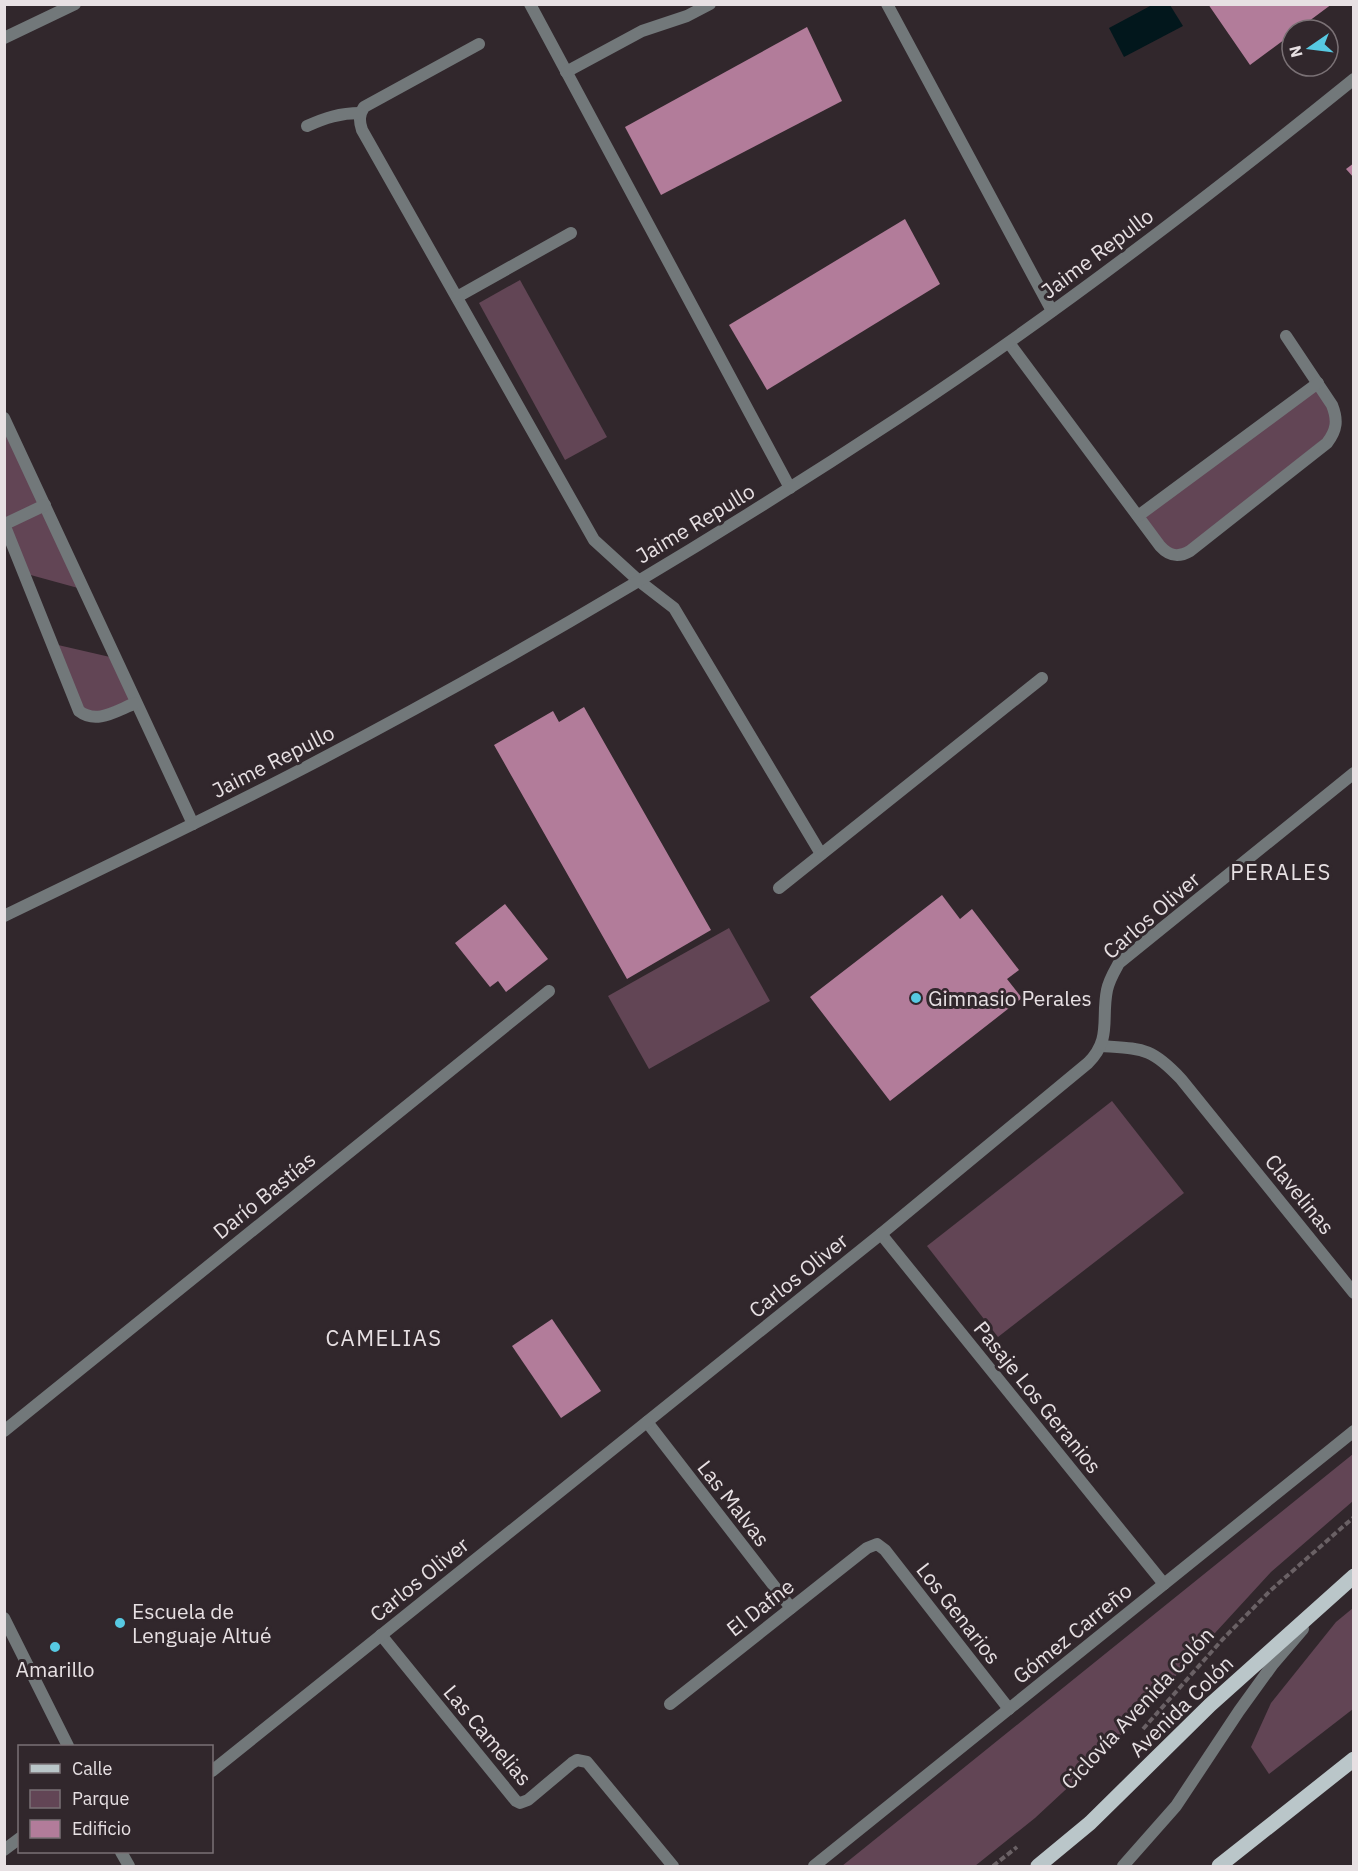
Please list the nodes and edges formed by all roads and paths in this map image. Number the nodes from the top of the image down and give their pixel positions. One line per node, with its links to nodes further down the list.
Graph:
1 (75, 4): 5 (street)
2 (530, 4): 7 (street)
3 (710, 4): 7 (street)
4 (887, 4): 13 (street)
5 (4, 38)
6 (479, 44): 9 (street)
7 (566, 72): 18 (street)
8 (1353, 79): 13 (street, Jaime Repullo)
9 (360, 113): 10 (street); 12 (street)
10 (307, 126)
11 (571, 233): 12 (street)
12 (457, 297): 22 (street)
13 (1052, 311): 15 (street, Jaime Repullo)
14 (1286, 336): 16 (street)
15 (1009, 343): 18 (street, Jaime Repullo); 20 (street)
16 (1318, 383): 20 (street); 20 (street)
17 (4, 418): 19 (street)
18 (790, 488): 22 (street, Jaime Repullo)
19 (45, 505): 21 (street); 24 (street)
20 (1138, 516)
21 (5, 524): 24 (street)
22 (639, 581): 26 (street, Jaime Repullo); 27 (street)
23 (1042, 678): 27 (street)
24 (136, 703): 26 (street)
25 (1353, 773): 31 (street, Carlos Oliver)
26 (193, 824): 29 (street, Jaime Repullo)
27 (821, 854): 28 (street)
28 (779, 888)
29 (4, 916)
30 (549, 991): 35 (street, Darío Bastías)
31 (1101, 1046): 32 (street, Carlos Oliver); 33 (street, Clavelinas)
32 (881, 1233): 34 (street, Carlos Oliver); 40 (street, Pasaje Los Geranios)
33 (1353, 1293)
34 (647, 1422): 41 (street, Las Malvas); 43 (street, Carlos Oliver)
35 (4, 1431)
36 (1353, 1431): 40 (street, Gómez Carreño)
37 (1353, 1517): 46 (path, Ciclovía Avenida Colón)
38 (877, 1544): 41 (street, El Dafne); 45 (street, Los Genarios)
39 (1353, 1577): 56 (main road, Avenida Colón); 57 (street)
40 (1164, 1584): 45 (street, Gómez Carreño)
41 (791, 1608): 44 (street, El Dafne)
42 (4, 1618): 47 (street)
43 (381, 1635): 49 (street, Carlos Oliver); 53 (street, Las Camelias)
44 (670, 1704)
45 (1009, 1709): 54 (street, Gómez Carreño)
46 (1138, 1735)
47 (68, 1745)
48 (1353, 1759): 58 (main road)
49 (213, 1770)
50 (18, 1840): 52 (street)
51 (1018, 1846): 55 (path)
52 (4, 1850)
53 (673, 1866)
54 (814, 1866)
55 (993, 1866)
56 (1038, 1866)
57 (1123, 1866)
58 (1219, 1866)

